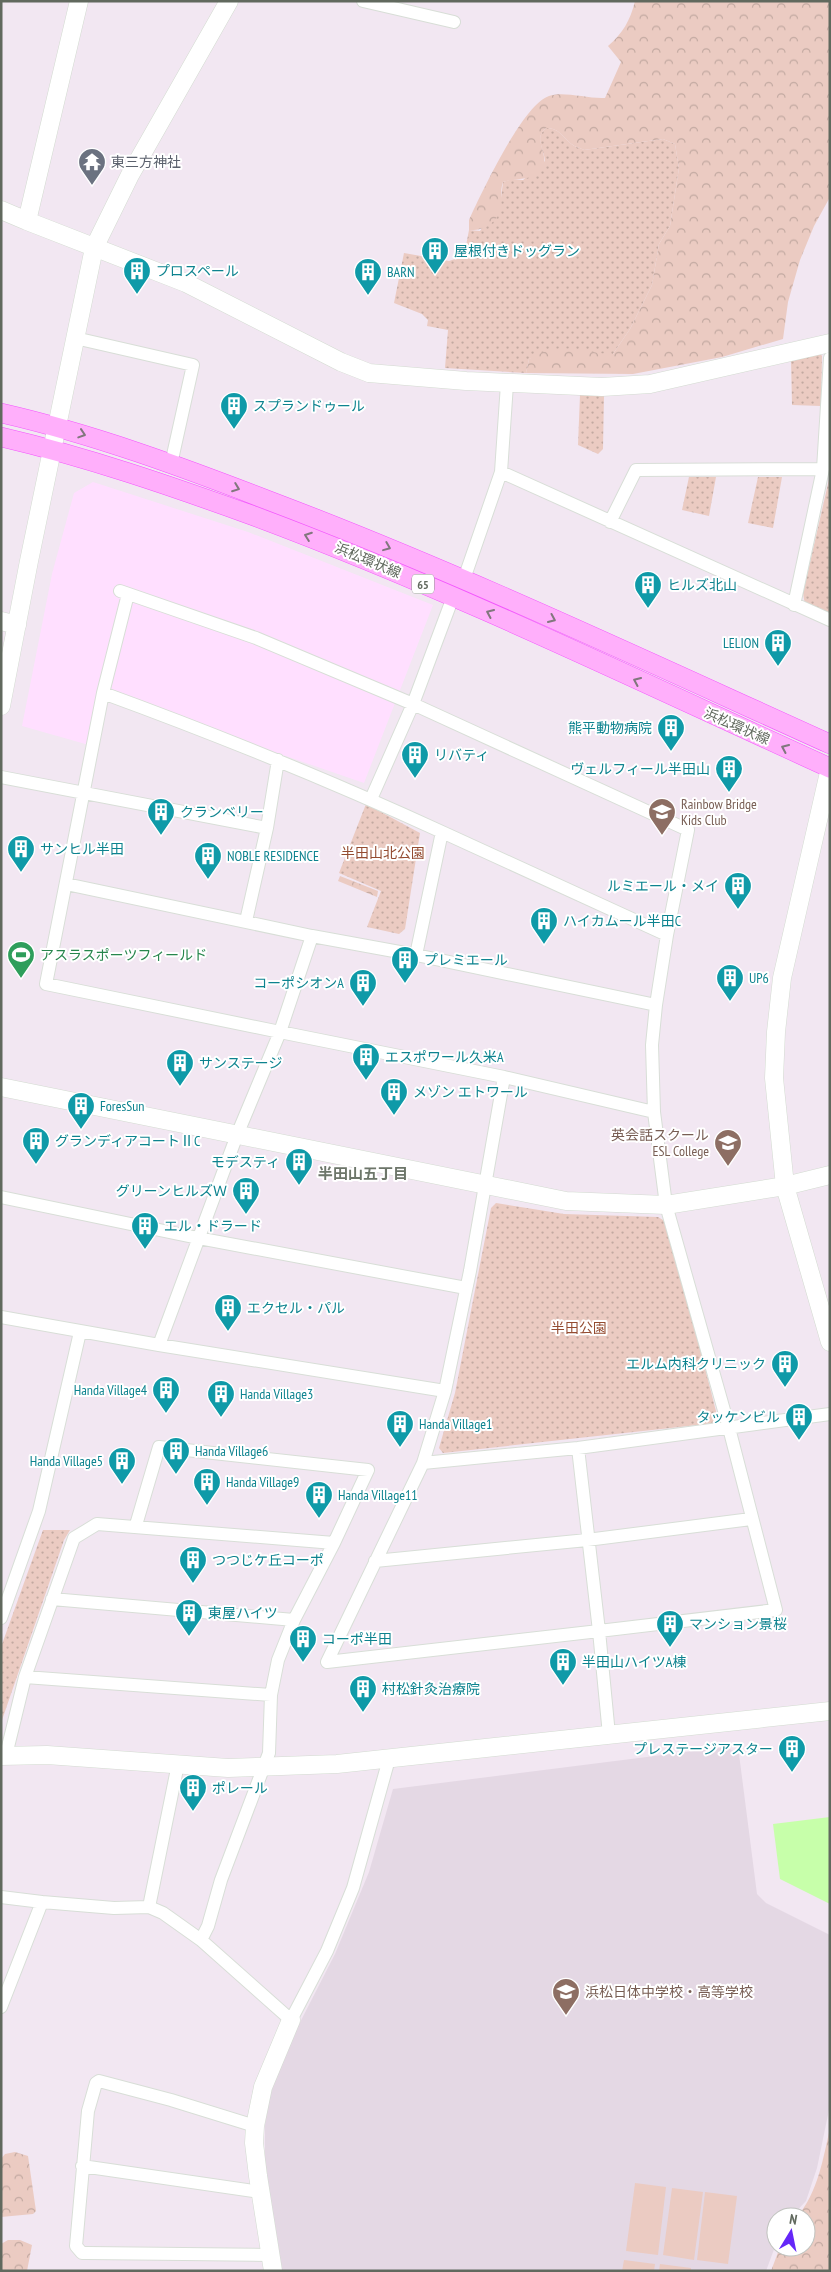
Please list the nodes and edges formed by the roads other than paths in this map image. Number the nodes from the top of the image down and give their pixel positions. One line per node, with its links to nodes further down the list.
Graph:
1 (79, 1): 6 (street)
2 (230, 1): 7 (street)
3 (363, 1): 4 (street)
4 (454, 22)
5 (1, 210): 6 (street)
6 (27, 221): 7 (street)
7 (94, 248): 8 (street); 11 (street)
8 (75, 338): 13 (street); 16 (street)
9 (830, 343): 11 (street)
10 (830, 358): 17 (street)
11 (507, 384): 18 (street)
12 (1, 413): 13 (main road, 浜松環状線 / 65)
13 (57, 426): 15 (street); 16 (main road, 浜松環状線 / 65, one-way to 16)
14 (1, 437): 15 (main road, 浜松環状線 / 65)
15 (52, 449): 21 (main road, 浜松環状線 / 65, one-way to 15); 24 (street)
16 (171, 464): 20 (main road, 浜松環状線 / 65, one-way to 20)
17 (823, 469): 19 (street); 22 (street)
18 (501, 472): 19 (street); 20 (street)
19 (610, 522): 22 (street)
20 (464, 579): 28 (main road, 浜松環状線 / 65, one-way to 28)
21 (453, 597): 26 (street); 30 (main road, 浜松環状線 / 65, one-way to 21)
22 (794, 605): 23 (street)
23 (830, 620)
24 (9, 623): 27 (street)
25 (103, 692): 26 (street); 29 (street); 32 (street)
26 (414, 704): 33 (street); 38 (street)
27 (1, 706)
28 (830, 744)
29 (278, 760): 33 (street); 34 (street)
30 (830, 768): 49 (street)
31 (1, 776): 32 (street)
32 (84, 792): 34 (street); 36 (street)
33 (371, 799): 35 (street)
34 (267, 828): 37 (street)
35 (442, 832): 38 (street); 40 (street)
36 (66, 884): 37 (street); 42 (street)
37 (246, 922): 39 (street)
38 (667, 934): 41 (street)
39 (312, 936): 40 (street); 42 (street)
40 (416, 955): 41 (street)
41 (656, 1005): 45 (street)
42 (280, 1032): 43 (street); 46 (street)
43 (504, 1077): 45 (street); 48 (street)
44 (1, 1087): 46 (street)
45 (654, 1112): 51 (street)
46 (237, 1135): 48 (street); 52 (street)
47 (830, 1175): 49 (street)
48 (486, 1186): 51 (street); 53 (street)
49 (785, 1186): 51 (street); 56 (street)
50 (1, 1197): 52 (street)
51 (666, 1205): 60 (street)
52 (198, 1238): 53 (street); 57 (street)
53 (466, 1288): 58 (street)
54 (1, 1317): 55 (street)
55 (80, 1332): 57 (street); 69 (street)
56 (830, 1342)
57 (159, 1346): 58 (street)
58 (445, 1391): 62 (street)
59 (830, 1414): 60 (street)
60 (729, 1428): 61 (street); 63 (street)
61 (578, 1448): 62 (street); 65 (street)
62 (422, 1463): 67 (street)
63 (751, 1518): 65 (street); 71 (street)
64 (136, 1525): 66 (street); 66 (street); 68 (street)
65 (587, 1540): 67 (street); 71 (street)
66 (334, 1543): 70 (street)
67 (375, 1562): 71 (street)
68 (52, 1599): 70 (street); 72 (street)
69 (1, 1618)
70 (294, 1620): 73 (street)
71 (599, 1631): 75 (street)
72 (25, 1676): 73 (street); 76 (street)
73 (271, 1695): 79 (street)
74 (830, 1711): 75 (street)
75 (609, 1735): 77 (street)
76 (4, 1756): 78 (street)
77 (389, 1759): 79 (street); 85 (street)
78 (178, 1764): 79 (street); 82 (street)
79 (264, 1768): 83 (street)
80 (1, 1897): 81 (street)
81 (42, 1902): 82 (street); 84 (street)
82 (149, 1907): 83 (street)
83 (201, 1940): 85 (street)
84 (1, 2007)
85 (291, 2020): 86 (street)
86 (255, 2126): 87 (street); 88 (street)
87 (82, 2166): 88 (street); 89 (street)
88 (260, 2192): 89 (street)
89 (271, 2263)

